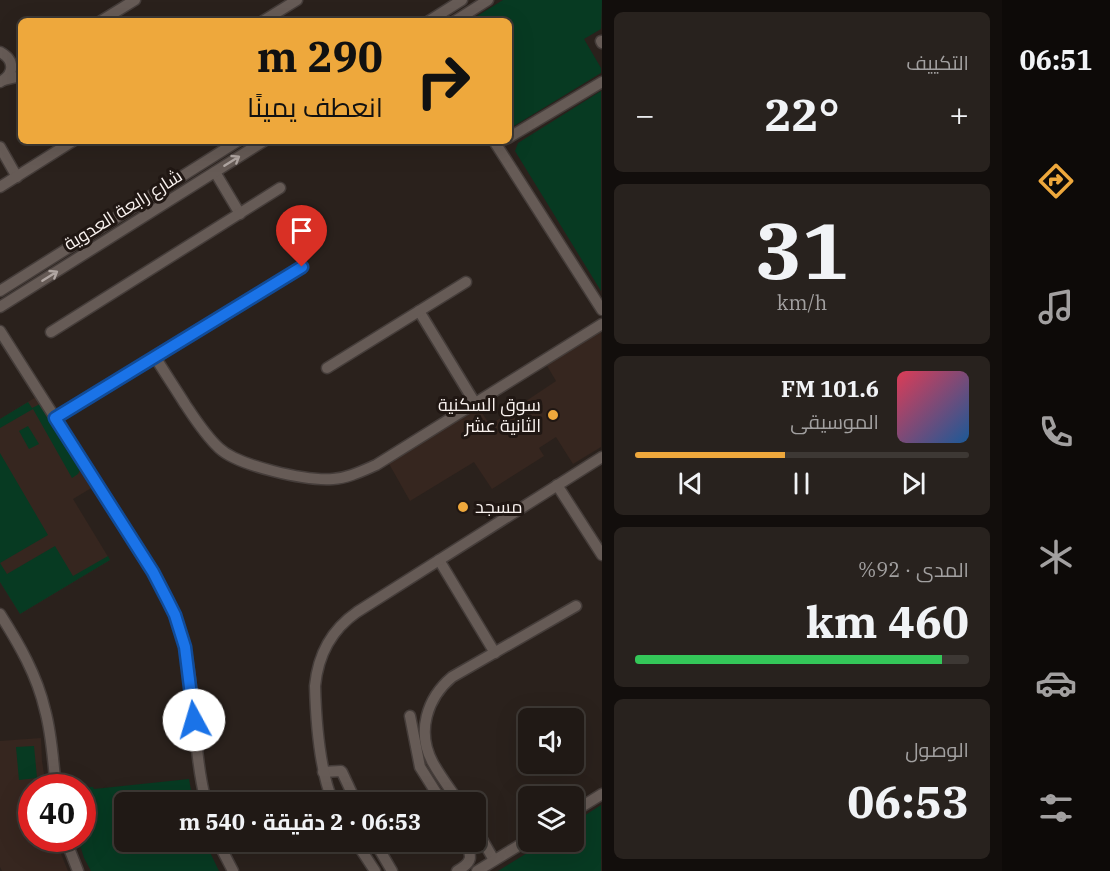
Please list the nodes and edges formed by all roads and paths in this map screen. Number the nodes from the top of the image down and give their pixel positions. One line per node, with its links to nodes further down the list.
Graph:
1 (135, 0): 5 (street)
2 (297, 0): 6 (street)
3 (462, 0): 7 (street)
4 (488, 0): 8 (street)
5 (106, 18)
6 (268, 18)
7 (434, 18)
8 (460, 18)
9 (2, 52): 10 (street); 12 (street)
10 (18, 58)
11 (18, 77): 12 (street)
12 (1, 82)
13 (602, 82): 14 (street)
14 (512, 136)
15 (68, 144): 21 (street)
16 (233, 144): 27 (street, شارع رابعة العدوية)
17 (259, 144): 20 (street, شارع رابعة العدوية, one-way to 17)
18 (499, 144): 29 (street)
19 (0, 147): 21 (street)
20 (214, 172): 24 (street); 28 (street, شارع رابعة العدوية, one-way to 20)
21 (17, 177): 22 (street)
22 (0, 188)
23 (280, 188): 24 (street)
24 (240, 214): 33 (street)
25 (302, 267): 34 (street)
26 (465, 282): 30 (street)
27 (0, 291)
28 (0, 307)
29 (602, 310)
30 (418, 311): 35 (street); 36 (street)
31 (602, 324): 36 (street)
32 (0, 331): 37 (street)
33 (51, 332)
34 (155, 357): 36 (street); 37 (street)
35 (327, 368)
36 (475, 403)
37 (55, 418): 50 (street)
38 (602, 457): 39 (street)
39 (557, 485): 40 (street); 41 (street)
40 (602, 555)
41 (439, 560): 44 (street); 48 (street)
42 (576, 606): 44 (street)
43 (0, 614): 49 (street)
44 (495, 653): 46 (street)
45 (410, 716): 47 (street)
46 (432, 762): 47 (street); 54 (street)
47 (420, 767): 53 (street)
48 (323, 772): 51 (street); 52 (street)
49 (54, 774)
50 (204, 792)
51 (330, 792)
52 (351, 792)
53 (436, 792)
54 (452, 792)
55 (602, 794): 56 (street)
56 (584, 805)
57 (518, 846): 64 (street)
58 (486, 847): 64 (street)
59 (71, 852): 65 (street)
60 (223, 852): 66 (street)
61 (363, 852): 67 (street)
62 (381, 852): 68 (street)
63 (470, 852): 69 (street)
64 (494, 860): 70 (street)
65 (78, 871)
66 (233, 871)
67 (375, 871)
68 (392, 871)
69 (457, 871)
70 (477, 871)

